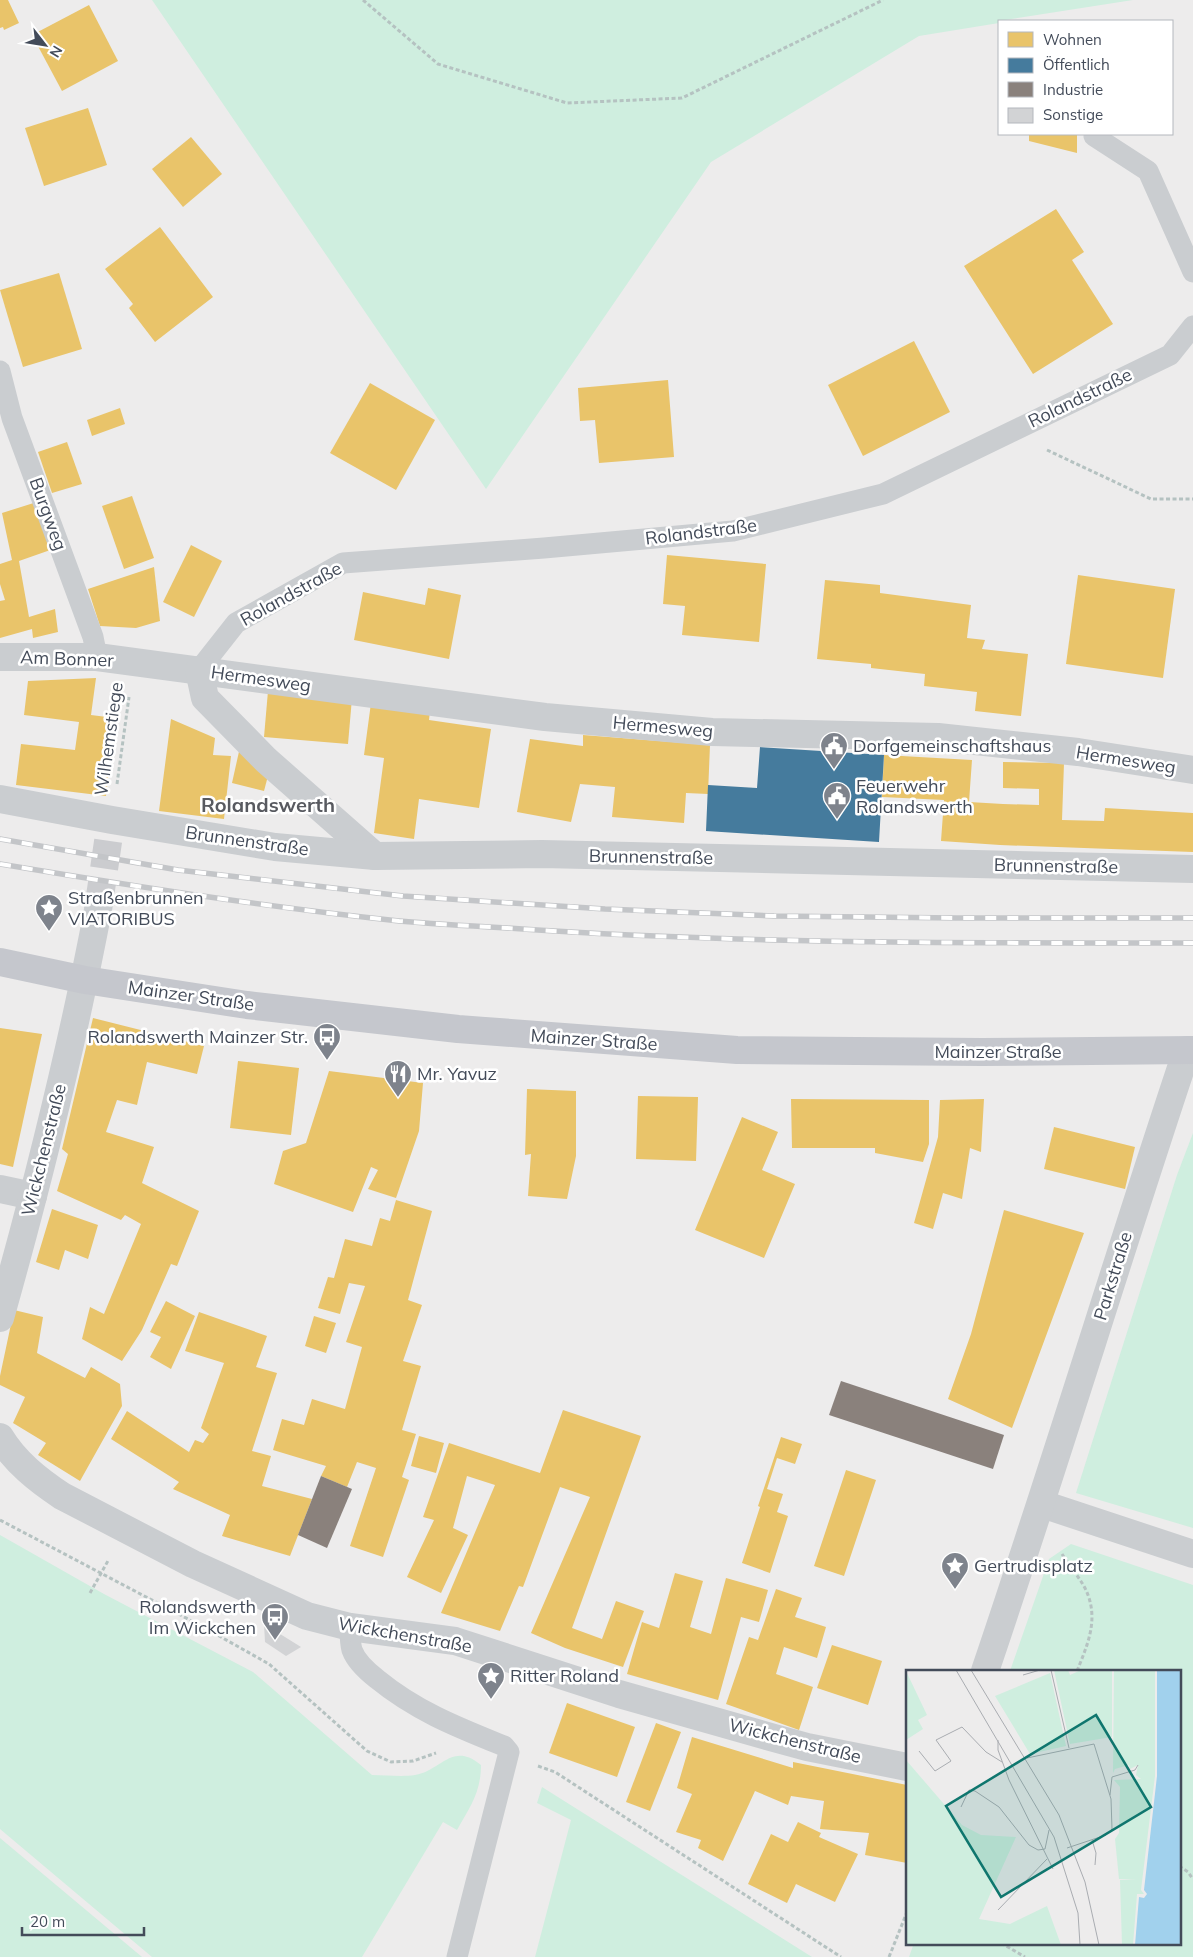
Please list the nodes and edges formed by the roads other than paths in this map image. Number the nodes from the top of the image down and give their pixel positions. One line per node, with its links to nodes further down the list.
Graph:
1 (1094, 136): 2 (lane)
2 (1193, 272)
3 (1193, 326): 8 (lane, Rolandstraße)
4 (0, 372): 6 (lane, Burgweg)
5 (0, 657): 6 (street, Am Bonner)
6 (97, 657): 7 (street, Am Bonner)
7 (134, 662): 8 (street, Hermesweg)
8 (199, 670): 9 (street, Hermesweg); 11 (street)
9 (1193, 770)
10 (0, 799): 11 (street, Brunnenstraße)
11 (375, 856): 12 (street, Brunnenstraße)
12 (1193, 869)
13 (98, 910): 15 (street, Wickchenstraße)
14 (0, 962): 15 (main road, Mainzer Straße)
15 (84, 980): 16 (main road, Mainzer Straße); 18 (street, Wickchenstraße)
16 (1190, 1050): 21 (street, Parkstraße)
17 (0, 1189): 18 (street)
18 (33, 1196): 19 (street, Wickchenstraße)
19 (0, 1318)
20 (2, 1445): 23 (street, Wickchenstraße)
21 (1042, 1504): 22 (street); 24 (street)
22 (1193, 1554)
23 (350, 1626): 25 (street, Wickchenstraße); 26 (lane)
24 (985, 1670)
25 (906, 1767)
26 (457, 1957)

